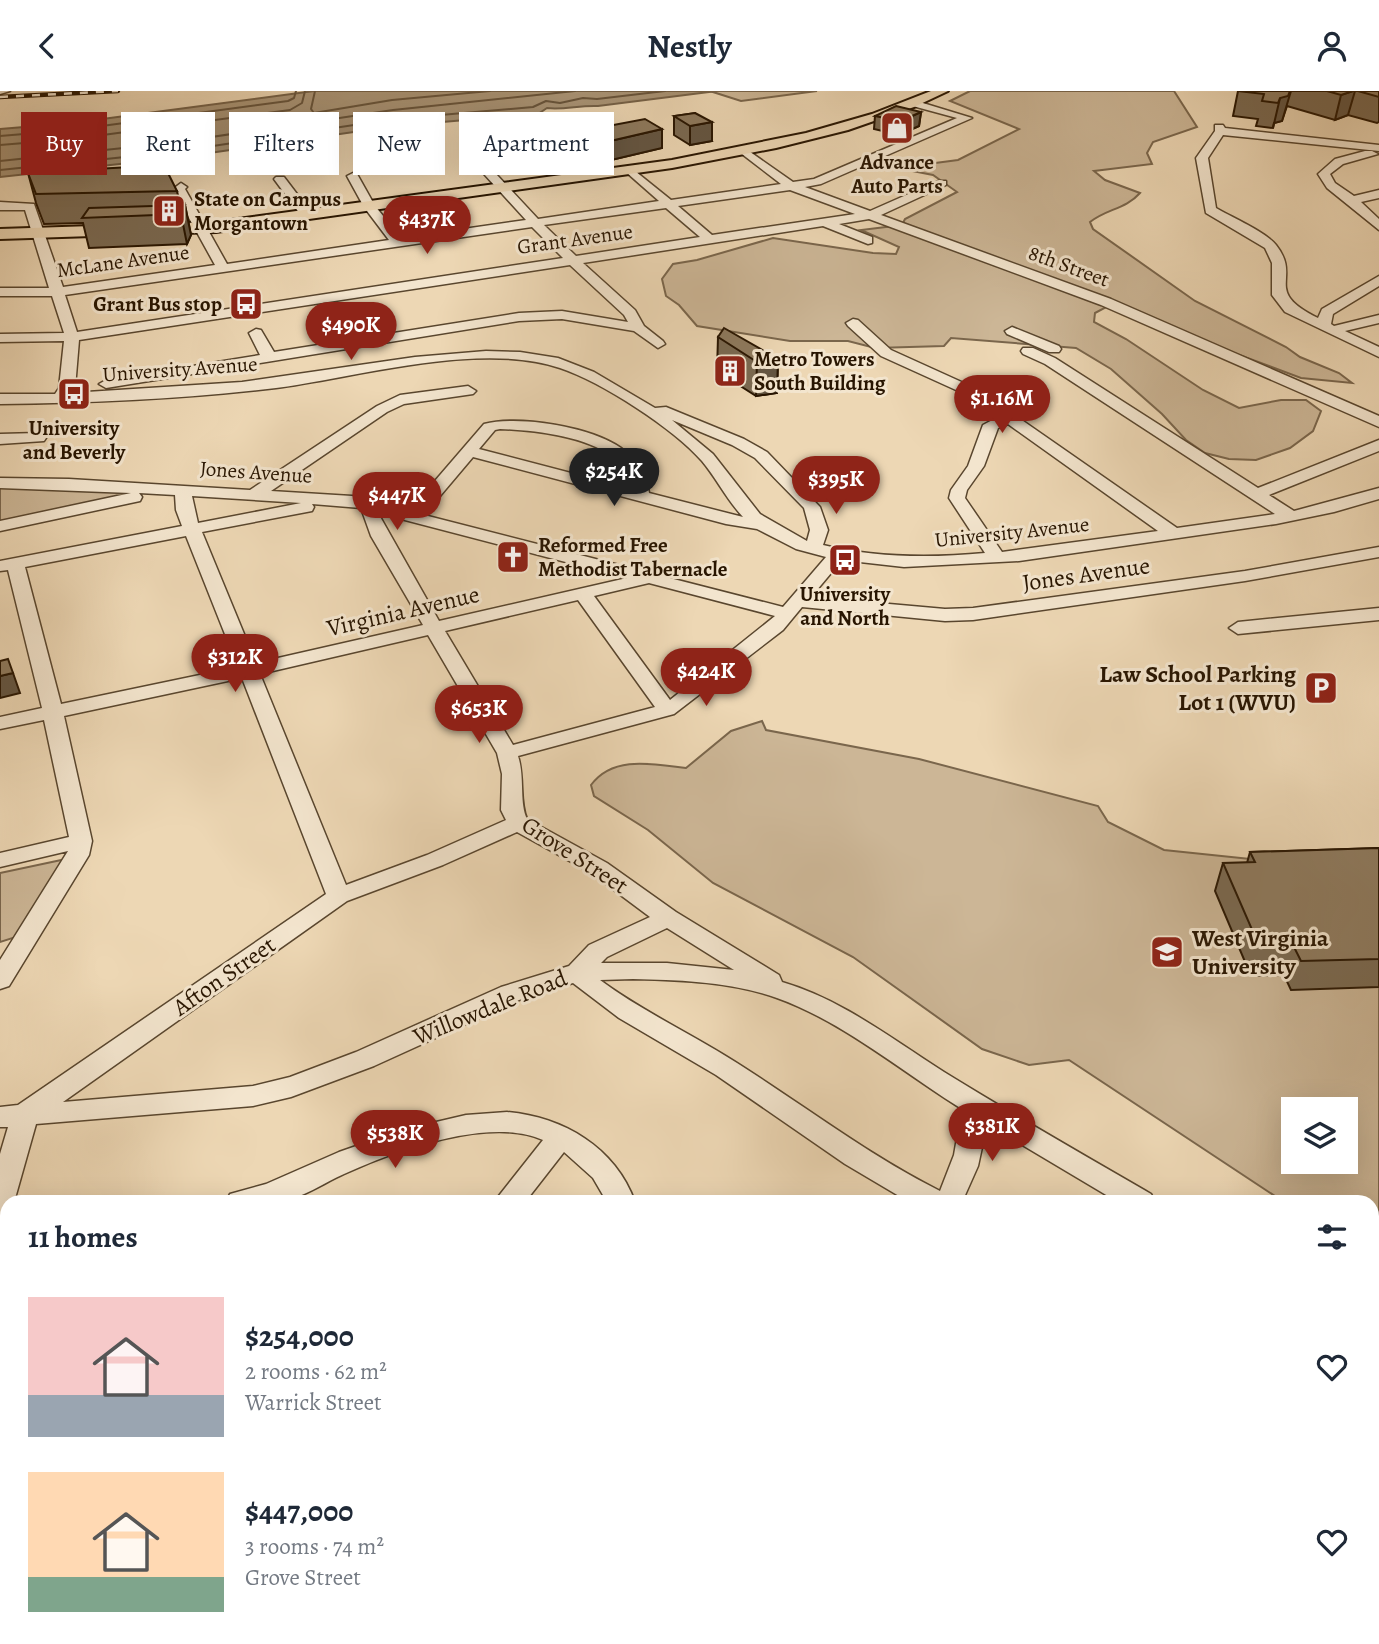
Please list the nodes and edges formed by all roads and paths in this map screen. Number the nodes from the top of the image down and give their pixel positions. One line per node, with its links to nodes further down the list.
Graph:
1 (942, 91): 2 (main road)
2 (913, 103): 4 (main road); 10 (street, McLane Avenue)
3 (1379, 151): 14 (street); 38 (street)
4 (746, 152): 5 (main road); 10 (street, 8th Street)
5 (630, 170): 12 (main road); 15 (street)
6 (490, 175): 12 (street)
7 (353, 176): 17 (street)
8 (280, 179): 19 (street)
9 (942, 183): 20 (street, Grant Avenue)
10 (791, 186): 15 (street, McLane Avenue); 20 (street, 8th Street)
11 (181, 187): 24 (street)
12 (501, 188): 17 (main road); 22 (street)
13 (1379, 194): 14 (street)
14 (1352, 200): 18 (street); 23 (street)
15 (667, 204): 22 (street, McLane Avenue); 27 (street)
16 (0, 206): 25 (street)
17 (370, 207): 19 (main road); 29 (street)
18 (1379, 209)
19 (307, 215): 24 (main road)
20 (871, 215): 21 (street, Grant Avenue); 53 (street, 8th Street)
21 (823, 222): 27 (street, Grant Avenue); 28 (street)
22 (536, 223): 29 (street, McLane Avenue); 30 (street)
23 (1379, 226)
24 (202, 229): 25 (main road); 31 (street)
25 (37, 233): 26 (main road); 34 (street)
26 (0, 234)
27 (709, 239): 30 (street, Grant Avenue)
28 (868, 240)
29 (398, 243): 31 (street, McLane Avenue)
30 (573, 260): 37 (street); 41 (street, Grant Avenue)
31 (223, 268): 34 (street, McLane Avenue)
32 (1379, 280): 38 (street)
33 (0, 292): 34 (street, McLane Avenue)
34 (58, 292): 41 (street)
35 (1379, 319): 38 (street)
36 (853, 323): 52 (street)
37 (638, 328): 43 (street); 46 (street)
38 (1328, 328): 45 (street)
39 (1012, 331): 48 (street)
40 (256, 333): 46 (street)
41 (72, 337): 42 (street, Grant Avenue); 49 (street)
42 (0, 338)
43 (658, 344)
44 (1028, 351): 48 (street)
45 (1379, 353)
46 (269, 357): 49 (street)
47 (468, 391): 63 (street)
48 (1097, 391): 62 (street)
49 (60, 398): 50 (street, University Avenue); 51 (street, University Avenue)
50 (0, 399)
51 (641, 408): 64 (street); 70 (street, University Avenue)
52 (1010, 418): 73 (street); 77 (street)
53 (1379, 422)
54 (38, 438): 55 (street)
55 (0, 439)
56 (1379, 445): 62 (street)
57 (471, 452): 65 (street); 65 (street); 68 (street)
58 (0, 482): 59 (street, Jones Avenue)
59 (163, 489): 60 (street, Jones Avenue); 71 (street)
60 (185, 491): 63 (street, Jones Avenue); 72 (street)
61 (1379, 493): 69 (street, University Avenue)
62 (1258, 494): 69 (street)
63 (254, 495): 66 (street, Jones Avenue)
64 (801, 495): 74 (street)
65 (639, 496): 70 (street)
66 (321, 499): 67 (street, Jones Avenue); 72 (street)
67 (370, 506): 68 (street, Jones Avenue); 84 (street, Grove Street)
68 (414, 516): 79 (street, Jones Avenue)
69 (1290, 516): 73 (street, University Avenue)
70 (762, 525): 74 (street, University Avenue)
71 (0, 526)
72 (192, 529): 78 (street); 85 (street)
73 (1173, 534): 77 (street, University Avenue)
74 (813, 548): 76 (street, University Avenue)
75 (1379, 552): 81 (street, Jones Avenue)
76 (837, 555): 77 (street, University Avenue); 81 (street)
77 (997, 558)
78 (8, 565): 87 (street)
79 (651, 578): 80 (street, Virginia Avenue); 81 (street, Jones Avenue)
80 (584, 595): 84 (street, Virginia Avenue); 86 (street)
81 (793, 608): 86 (street)
82 (1379, 614): 83 (street)
83 (1238, 628)
84 (434, 630): 85 (street, Virginia Avenue); 89 (street, Grove Street)
85 (248, 671): 87 (street, Virginia Avenue); 93 (street)
86 (667, 710): 89 (street)
87 (52, 712): 88 (street, Virginia Avenue); 91 (street)
88 (0, 723)
89 (507, 753): 90 (street, Grove Street)
90 (518, 823): 93 (street, Afton Street); 94 (street, Grove Street)
91 (81, 841): 92 (street); 95 (street)
92 (0, 860)
93 (339, 896): 100 (street, Afton Street)
94 (668, 918): 96 (street); 98 (street, Grove Street)
95 (12, 943): 97 (street)
96 (577, 973): 98 (street, Willowdale Road); 100 (street, Willowdale Road); 106 (street)
97 (0, 979)
98 (787, 992): 99 (street, Willowdale Road)
99 (976, 1104): 107 (street); 108 (street, Willowdale Road)
100 (13, 1116): 102 (street)
101 (560, 1136): 103 (street); 104 (street); 105 (street)
102 (1, 1195)
103 (263, 1195)
104 (514, 1195)
105 (619, 1195)
106 (920, 1195)
107 (952, 1195)
108 (1129, 1195)

